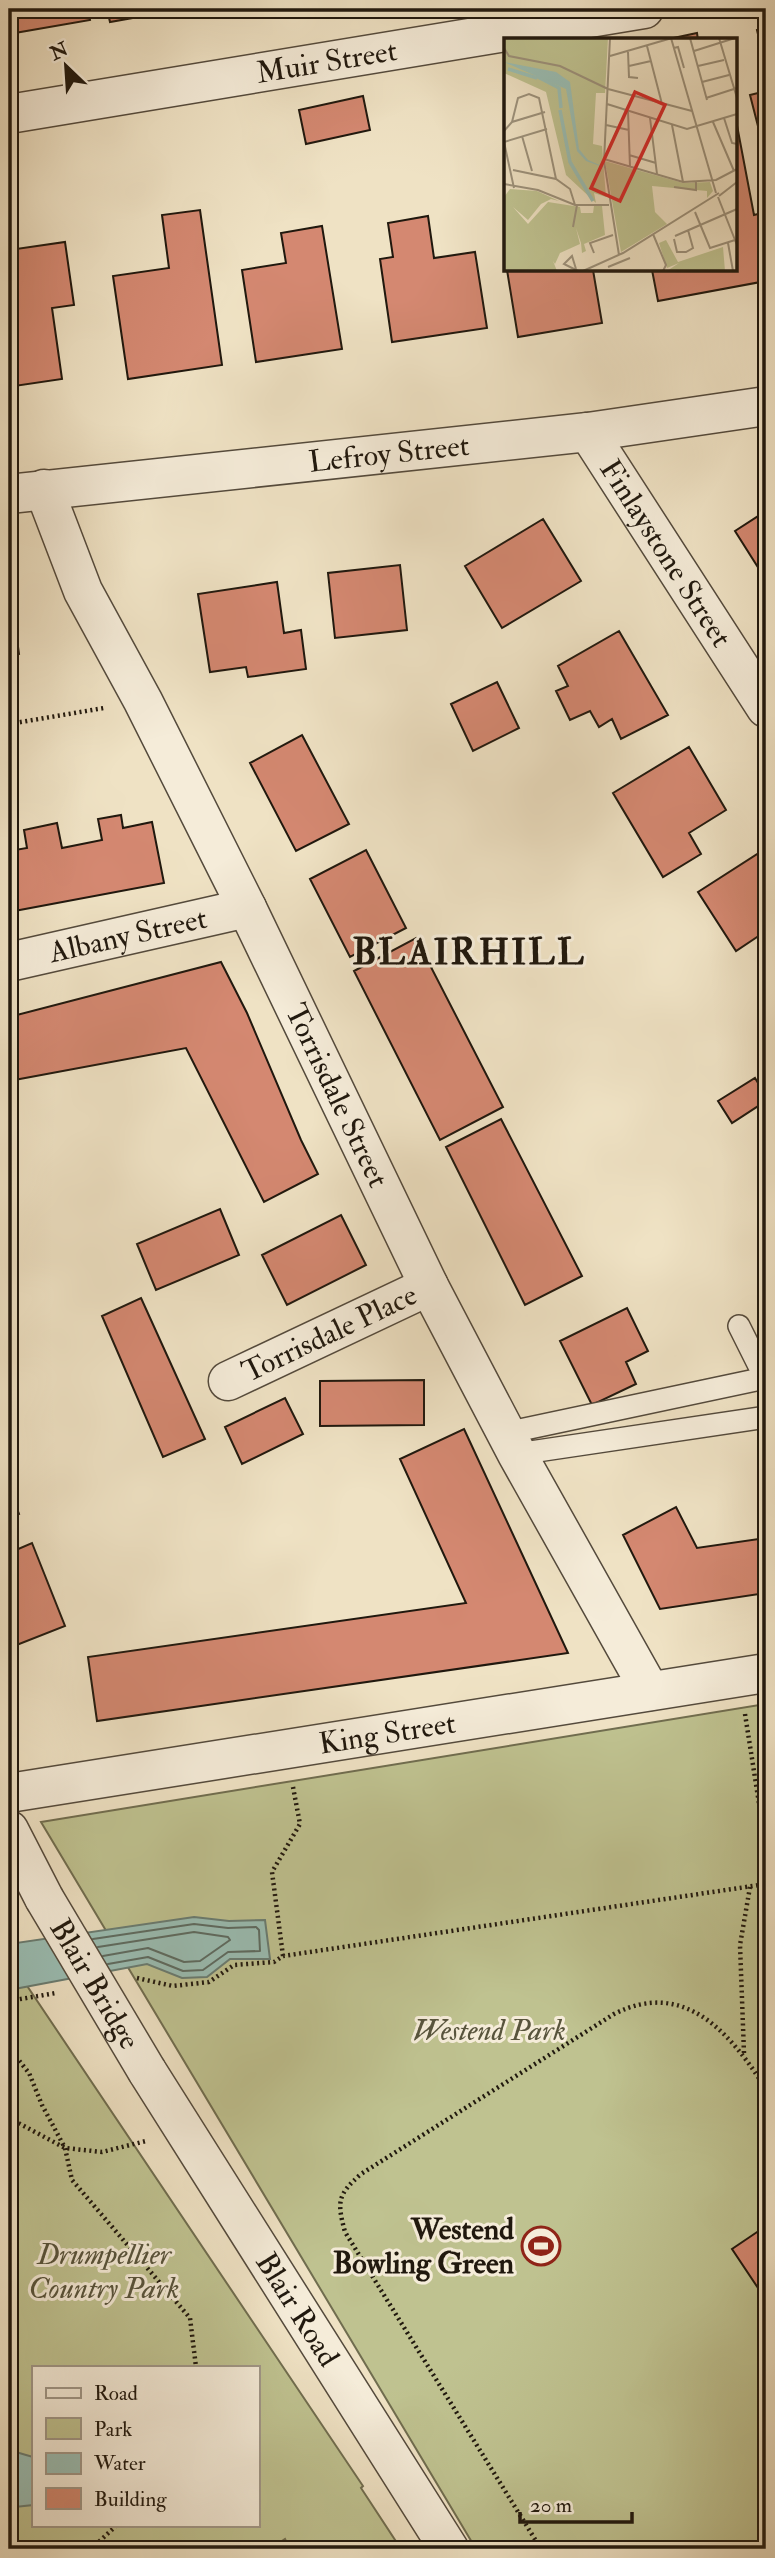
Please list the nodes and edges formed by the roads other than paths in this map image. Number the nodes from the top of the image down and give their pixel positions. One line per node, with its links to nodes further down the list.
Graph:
1 (645, 9): 2 (street, Muir Street)
2 (9, 114)
3 (766, 406): 4 (street, Lefroy Street)
4 (588, 432): 5 (street, Lefroy Street); 6 (street, Finlaystone Street)
5 (26, 491): 7 (street, Torrisdale Street)
6 (766, 708)
7 (247, 908): 8 (street, Albany Street); 9 (street, Torrisdale Street)
8 (9, 962)
9 (429, 1286): 11 (street, Torrisdale Place); 13 (street, Torrisdale Street)
10 (739, 1326): 13 (lane)
11 (228, 1381)
12 (766, 1417): 13 (lane)
13 (512, 1444): 15 (street, Torrisdale Street)
14 (753, 1675): 15 (street, King Street)
15 (650, 1691): 16 (street, King Street)
16 (9, 1793)
17 (9, 1831): 18 (street, Blair Bridge, bridge)
18 (147, 2071): 19 (street, Blair Road)
19 (449, 2549)

